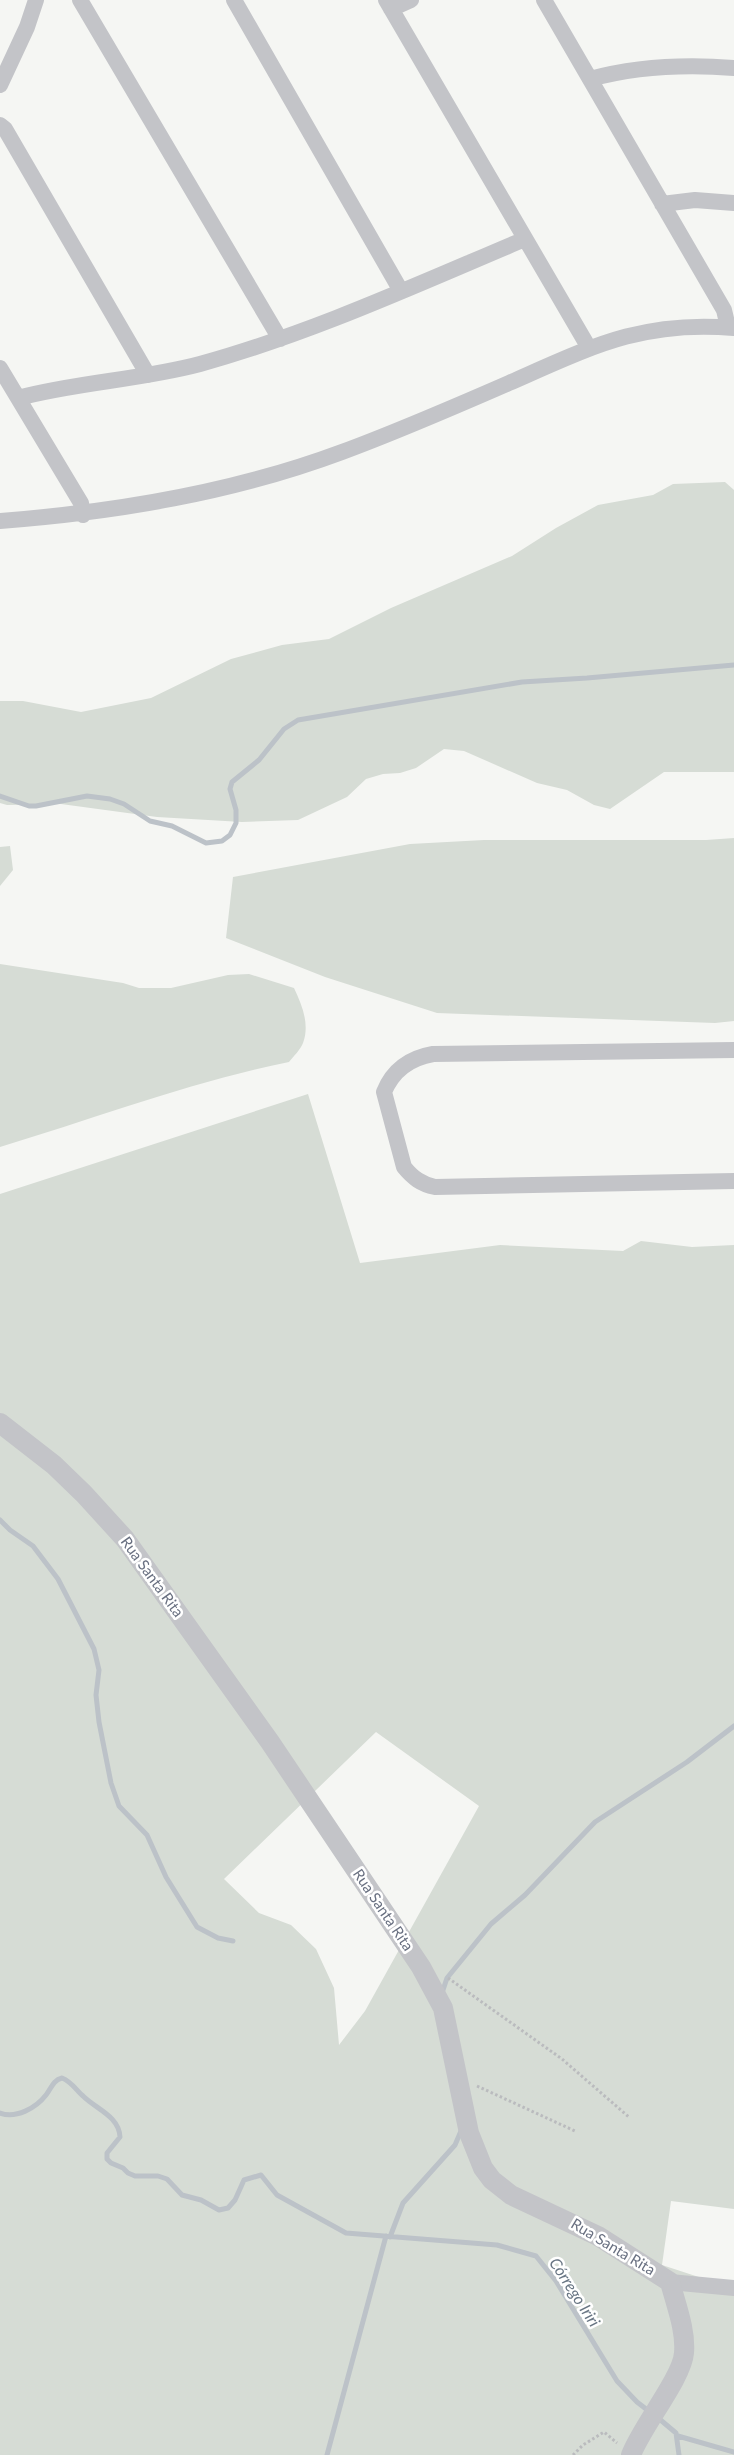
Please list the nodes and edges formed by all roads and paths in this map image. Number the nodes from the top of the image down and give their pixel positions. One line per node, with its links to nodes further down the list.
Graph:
1 (36, 0): 9 (street)
2 (80, 0): 16 (street)
3 (234, 0): 14 (street)
4 (412, 0): 6 (street)
5 (544, 0): 8 (street)
6 (389, 4): 13 (street)
7 (734, 68): 8 (street)
8 (590, 79): 12 (street)
9 (0, 85)
10 (0, 125): 19 (street)
11 (734, 203): 12 (street)
12 (662, 204): 15 (street)
13 (525, 239): 14 (street); 17 (street)
14 (401, 291): 16 (street)
15 (731, 328): 17 (street)
16 (280, 339): 19 (street)
17 (589, 348): 21 (street)
18 (0, 368): 20 (street)
19 (148, 375): 20 (street)
20 (18, 398): 21 (street)
21 (83, 515): 22 (street)
22 (0, 521)
23 (734, 1050): 24 (street)
24 (734, 1181)
25 (0, 1423): 26 (street, Rua Santa Rita)
26 (421, 1967): 27 (street, Rua Santa Rita); 28 (path)
27 (458, 2078): 29 (path); 30 (street, Rua Santa Rita)
28 (630, 2118)
29 (576, 2131)
30 (670, 2282): 31 (street); 32 (street, Rua Santa Rita)
31 (734, 2288)
32 (632, 2454): 33 (path)
33 (573, 2455)

